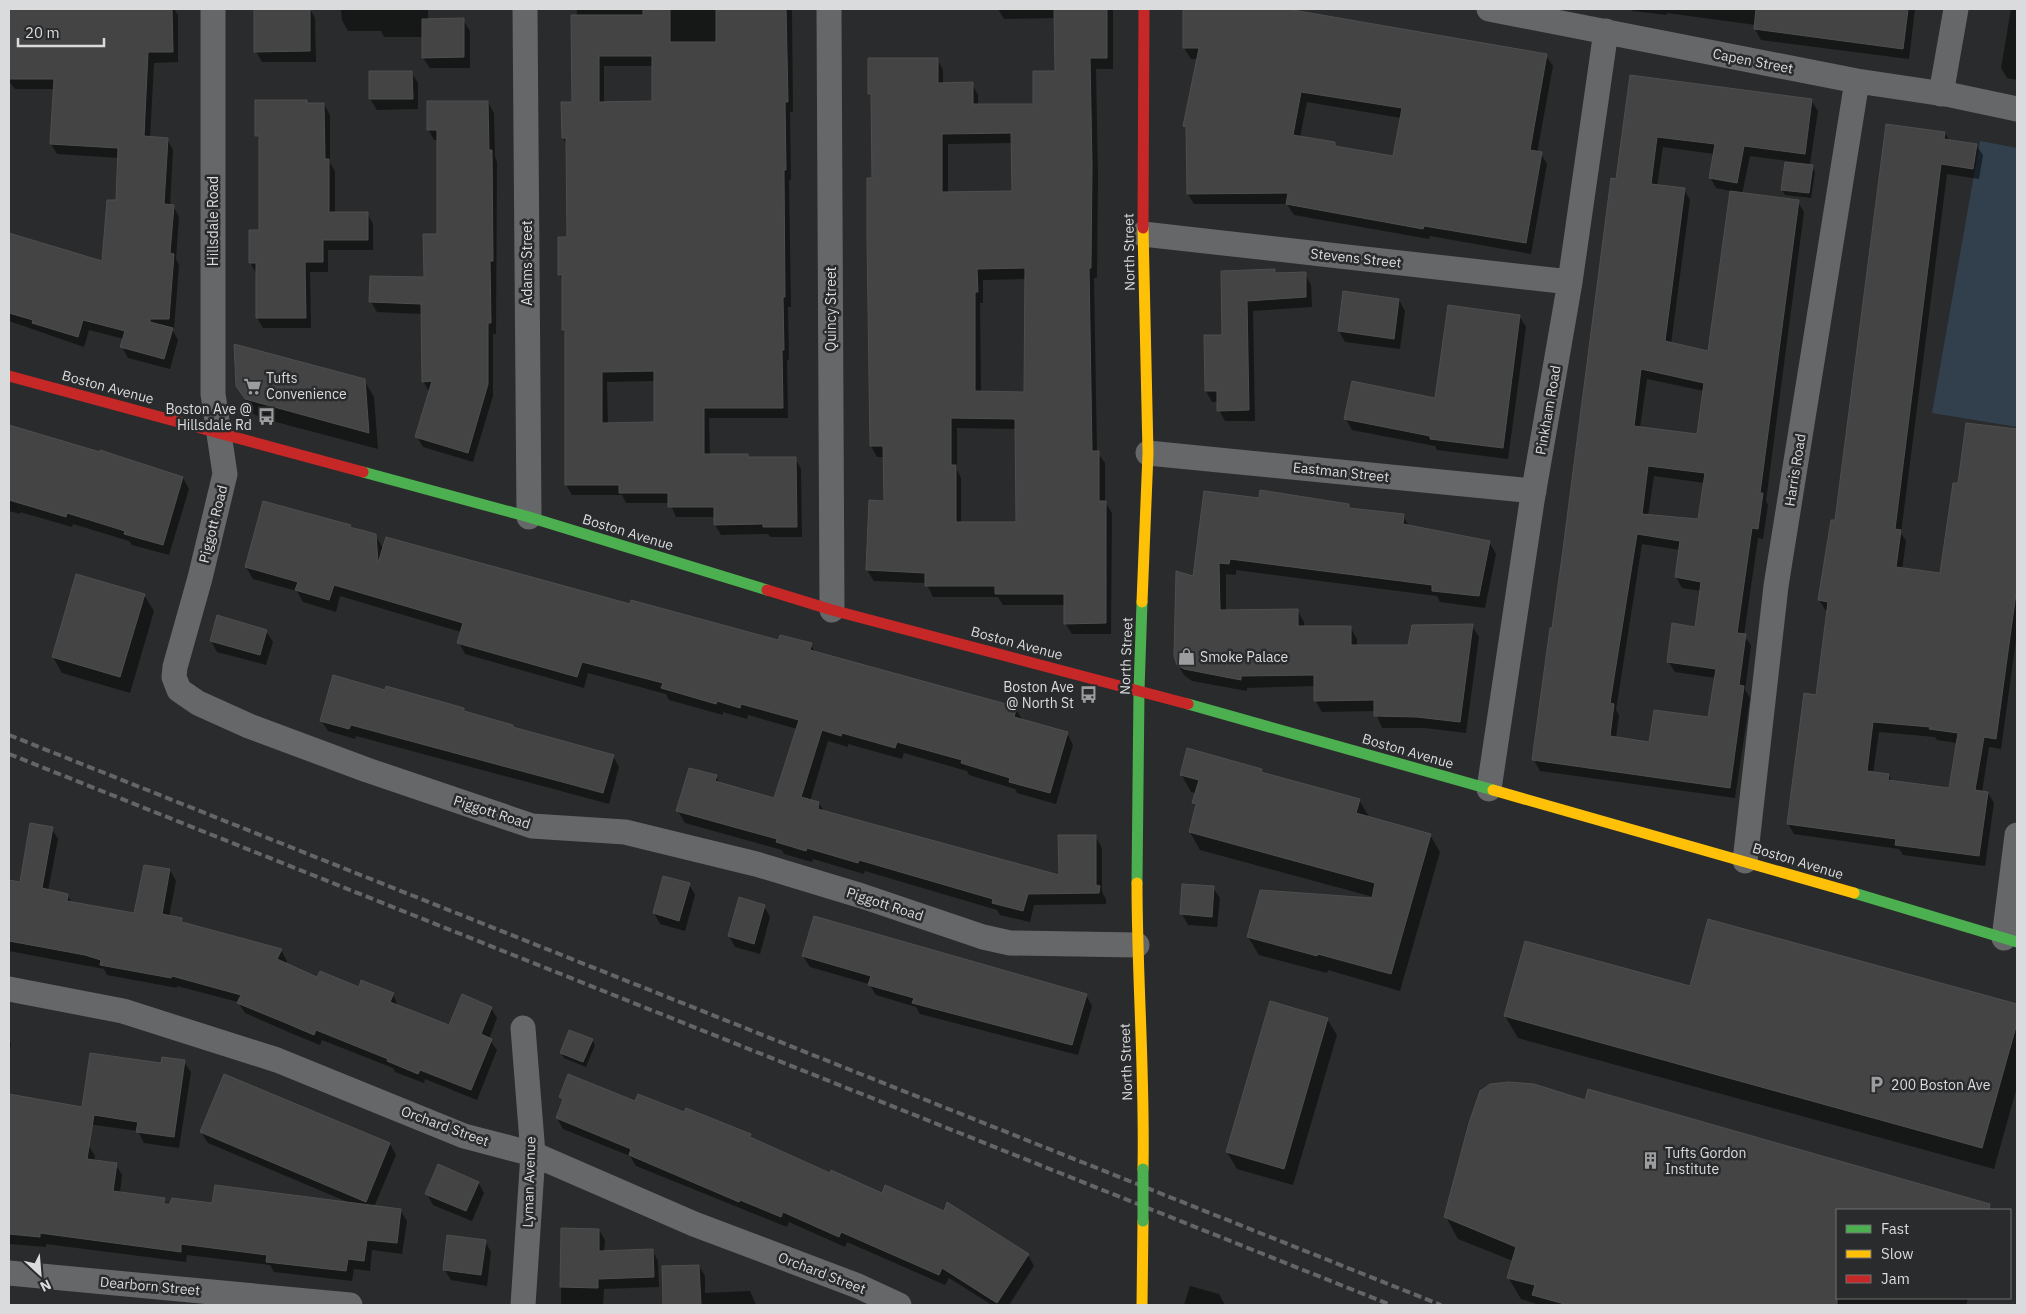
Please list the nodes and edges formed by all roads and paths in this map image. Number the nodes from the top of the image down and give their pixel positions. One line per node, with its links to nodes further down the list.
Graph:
1 (213, 9): 14 (street, Hillsdale Road)
2 (525, 9): 17 (street, Adams Street)
3 (829, 9): 18 (street, Quincy Street)
4 (1144, 9): 11 (main road, North Street)
5 (1489, 9): 7 (street, Capen Street)
6 (1956, 9): 9 (street)
7 (1606, 31): 8 (street, Capen Street); 12 (street, Pinkham Road)
8 (1857, 81): 9 (street, Capen Street); 22 (street, Harris Road)
9 (1941, 94): 10 (street, Capen Street)
10 (2017, 108)
11 (1143, 234): 12 (street, Stevens Street); 15 (main road, North Street)
12 (1570, 282): 16 (street, Pinkham Road)
13 (9, 376): 14 (main road, Boston Avenue)
14 (219, 432): 17 (main road, Boston Avenue); 24 (street, Piggott Road)
15 (1148, 453): 16 (street, Eastman Street); 19 (main road, North Street)
16 (1534, 492): 20 (street, Pinkham Road)
17 (529, 517): 18 (main road, Boston Avenue)
18 (832, 610): 19 (main road, Boston Avenue)
19 (1139, 690): 20 (main road, Boston Avenue); 24 (main road, North Street)
20 (1489, 789): 22 (main road, Boston Avenue)
21 (2017, 835): 23 (street)
22 (1745, 861): 23 (main road, Boston Avenue)
23 (2010, 940)
24 (1137, 945): 32 (main road, North Street, bridge)
25 (9, 989): 27 (street, Orchard Street)
26 (523, 1028): 27 (street, Lyman Avenue)
27 (533, 1154): 30 (street, Lyman Avenue); 31 (street, Orchard Street)
28 (9, 1274): 29 (street, Dearborn Street)
29 (350, 1305)
30 (523, 1305)
31 (899, 1305)
32 (1142, 1305)

